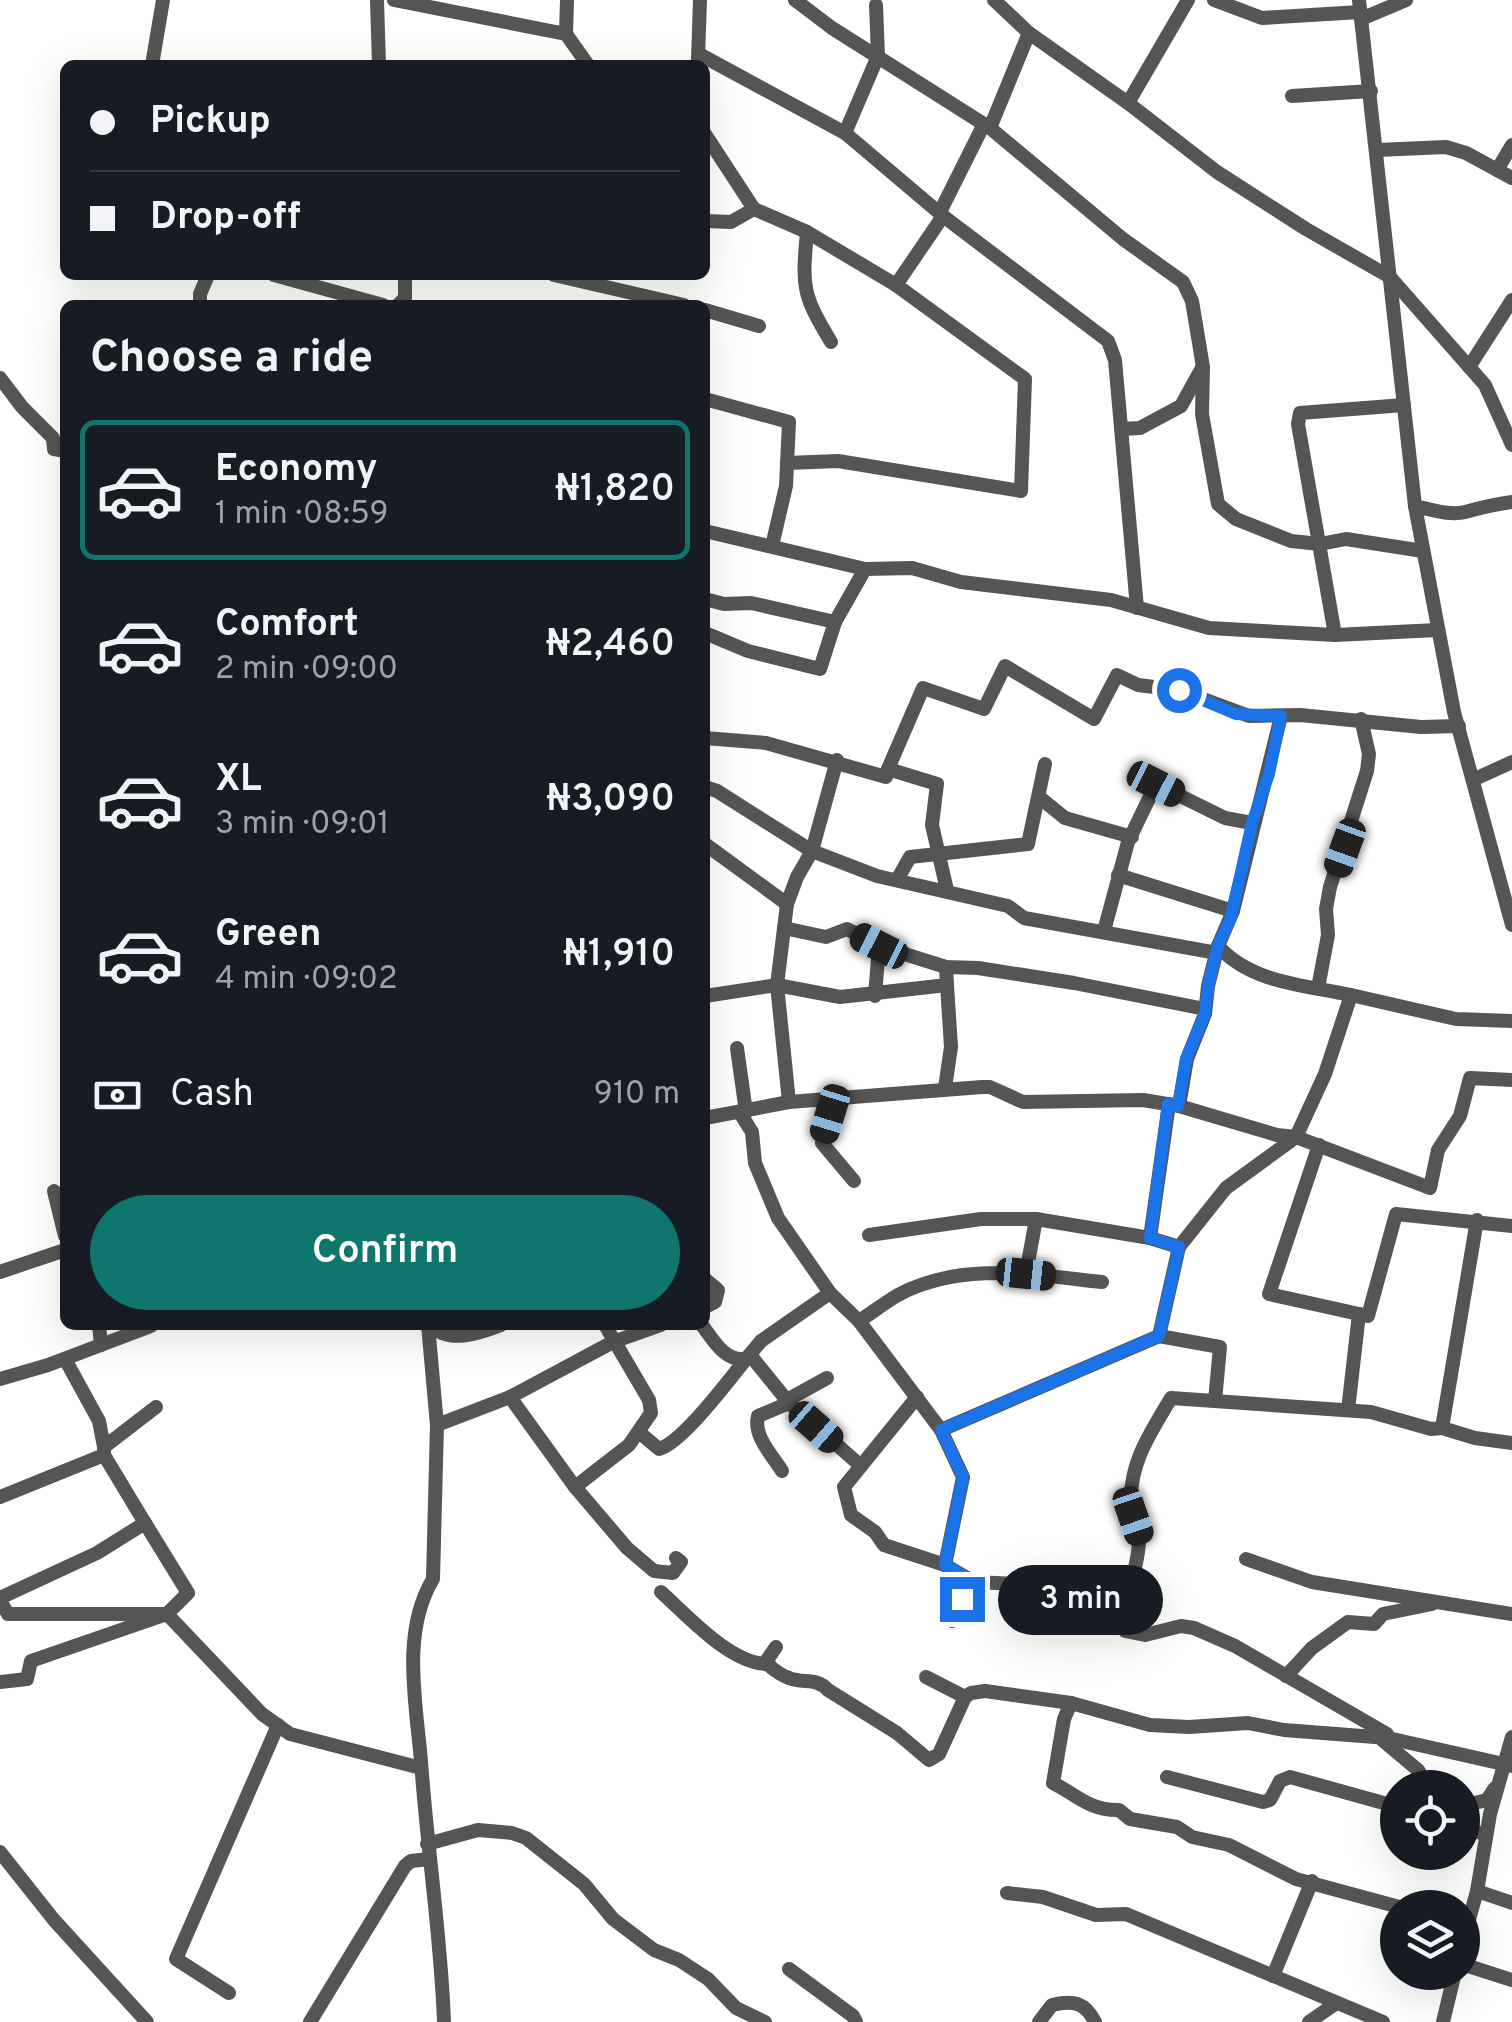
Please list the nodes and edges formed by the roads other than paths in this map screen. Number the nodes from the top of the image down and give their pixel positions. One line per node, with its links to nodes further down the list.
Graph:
1 (163, 0): 16 (street)
2 (376, 0): 17 (street)
3 (394, 0): 14 (street)
4 (567, 0): 14 (street)
5 (700, 0): 19 (street)
6 (795, 0): 15 (street)
7 (994, 0): 13 (street)
8 (1188, 0): 23 (street)
9 (1214, 0): 12 (street)
10 (1406, 0): 12 (street)
11 (876, 5): 15 (street)
12 (1360, 10): 21 (street)
13 (1029, 33): 23 (street); 24 (street)
14 (566, 34): 18 (street)
15 (878, 56): 24 (street); 25 (street)
16 (153, 60)
17 (379, 60)
18 (584, 60)
19 (698, 60)
20 (710, 66): 25 (street)
21 (1370, 92): 22 (street); 28 (street)
22 (1292, 96)
23 (1128, 103): 35 (street)
24 (987, 126): 32 (street); 45 (street)
25 (845, 133): 32 (street)
26 (710, 142): 31 (street)
27 (1512, 145): 29 (street)
28 (1376, 150): 29 (street); 35 (street)
29 (1497, 170): 30 (street)
30 (1512, 178)
31 (754, 209): 33 (street); 34 (street)
32 (942, 214): 38 (street); 50 (street)
33 (710, 221)
34 (806, 232): 38 (street); 44 (street)
35 (1390, 277): 46 (street); 49 (street)
36 (292, 280): 39 (street)
37 (576, 280): 40 (street)
38 (896, 285): 53 (street)
39 (364, 300)
40 (662, 300)
41 (1512, 300): 46 (street)
42 (710, 311): 43 (street)
43 (759, 326)
44 (831, 342)
45 (1203, 367): 50 (street); 57 (street)
46 (1469, 367): 51 (street)
47 (0, 378): 52 (street)
48 (710, 400): 53 (street)
49 (1404, 405): 55 (street); 57 (street)
50 (1121, 429): 62 (street)
51 (1512, 445)
52 (60, 451)
53 (787, 463): 58 (street)
54 (1510, 499): 55 (street)
55 (1415, 506): 59 (street)
56 (710, 532): 58 (street)
57 (1320, 544): 59 (street); 66 (street)
58 (772, 546): 60 (street)
59 (1423, 551): 64 (street)
60 (865, 569): 62 (street); 63 (street)
61 (710, 600): 63 (street)
62 (1137, 608): 66 (street)
63 (835, 622): 65 (street)
64 (1438, 630): 66 (street); 69 (street)
65 (710, 635)
66 (1335, 635)
67 (1281, 716): 68 (street); 74 (street); 78 (street)
68 (1361, 720): 69 (street); 96 (street)
69 (1458, 726): 75 (street)
70 (710, 738): 71 (street)
71 (837, 760): 74 (street); 81 (street)
72 (1512, 762): 75 (street)
73 (1045, 764): 77 (street)
74 (888, 769): 82 (street)
75 (1475, 779): 88 (street)
76 (710, 789): 81 (street)
77 (1039, 797): 79 (street); 82 (street)
78 (1252, 823): 79 (street); 87 (street)
79 (1132, 837): 83 (street)
80 (710, 848): 86 (street)
81 (812, 850): 84 (street); 86 (street)
82 (938, 856): 84 (street); 85 (street)
83 (1118, 875): 87 (street); 90 (street)
84 (897, 880): 85 (street)
85 (947, 890): 90 (street)
86 (787, 904): 89 (street)
87 (1232, 910): 92 (street)
88 (1512, 926)
89 (784, 928): 91 (street); 95 (street)
90 (1104, 931): 92 (street)
91 (879, 946): 93 (street); 99 (street)
92 (1217, 950): 96 (street); 100 (street)
93 (946, 967): 94 (street); 100 (street)
94 (948, 985): 99 (street); 104 (street)
95 (777, 986): 97 (street); 99 (street); 106 (street)
96 (1318, 988): 98 (street)
97 (710, 995)
98 (1351, 995): 101 (street); 110 (street)
99 (876, 996)
100 (1205, 1009): 107 (street)
101 (1512, 1021)
102 (737, 1048): 108 (street)
103 (1512, 1080): 111 (street)
104 (945, 1088): 105 (street); 107 (street)
105 (845, 1098): 106 (street); 112 (street)
106 (790, 1102): 108 (street)
107 (1174, 1105): 110 (street); 119 (street)
108 (743, 1112): 109 (street); 126 (street)
109 (710, 1117)
110 (1296, 1137): 111 (street); 120 (street)
111 (1320, 1145): 128 (street)
112 (854, 1181)
113 (54, 1191): 114 (street)
114 (60, 1216)
115 (1036, 1219): 118 (street); 119 (street); 123 (street)
116 (1477, 1220): 117 (street); 128 (street); 152 (street)
117 (1512, 1226)
118 (869, 1235)
119 (1150, 1238): 120 (street)
120 (1179, 1247): 138 (street)
121 (60, 1252): 122 (street)
122 (0, 1272)
123 (1026, 1274): 125 (street); 129 (street)
124 (710, 1280): 127 (street)
125 (1102, 1282)
126 (830, 1292): 129 (street); 141 (street)
127 (710, 1303)
128 (1359, 1314): 150 (street)
129 (859, 1321): 146 (street)
130 (100, 1330): 140 (street)
131 (140, 1330): 140 (street)
132 (429, 1330): 151 (street)
133 (436, 1330): 134 (street)
134 (480, 1330)
135 (607, 1330): 139 (street)
136 (647, 1330): 139 (street)
137 (706, 1330): 141 (street)
138 (1159, 1336): 148 (street); 153 (street)
139 (613, 1342): 145 (street); 154 (street)
140 (101, 1345): 142 (street)
141 (748, 1357): 147 (street); 154 (street)
142 (65, 1359): 144 (street); 156 (street)
143 (826, 1378): 147 (street)
144 (0, 1379)
145 (510, 1397): 151 (street); 159 (street)
146 (917, 1398): 153 (street); 157 (street)
147 (788, 1401): 157 (street); 158 (street)
148 (1215, 1401): 150 (street); 171 (street)
149 (156, 1406): 156 (street)
150 (1348, 1410): 152 (street)
151 (437, 1425): 184 (street)
152 (1442, 1428): 155 (street)
153 (941, 1430): 164 (street)
154 (640, 1433): 159 (street)
155 (1512, 1443)
156 (104, 1451): 160 (street); 161 (street)
157 (861, 1466): 164 (street)
158 (782, 1471)
159 (575, 1487): 165 (street)
160 (0, 1497)
161 (145, 1523): 168 (street); 169 (street)
162 (676, 1558): 165 (street)
163 (1246, 1559): 167 (street)
164 (945, 1565): 166 (street)
165 (657, 1571): 174 (street)
166 (974, 1582): 171 (street); 172 (street)
167 (1443, 1602): 170 (street); 175 (street)
168 (2, 1607): 169 (street)
169 (167, 1614): 177 (street); 180 (street)
170 (1512, 1614)
171 (1116, 1616): 175 (street)
172 (952, 1620)
173 (776, 1647): 174 (street)
174 (767, 1664): 178 (street)
175 (1286, 1676): 182 (street)
176 (926, 1677): 178 (street)
177 (0, 1682)
178 (965, 1697): 179 (street)
179 (1070, 1703): 182 (street); 194 (street)
180 (278, 1725): 184 (street); 205 (street)
181 (1512, 1736): 183 (street)
182 (1384, 1738): 183 (street); 185 (street)
183 (1508, 1766): 187 (street)
184 (421, 1768): 193 (street)
185 (1418, 1770)
186 (1167, 1777): 188 (street)
187 (1496, 1786): 189 (street); 191 (street)
188 (1380, 1802)
189 (1480, 1802)
190 (1480, 1833): 191 (street)
191 (1486, 1834): 195 (street)
192 (0, 1852): 207 (street)
193 (428, 1852): 208 (street); 209 (street); 210 (street)
194 (1312, 1881): 198 (street); 202 (street)
195 (1477, 1890)
196 (1480, 1892): 199 (street)
197 (1007, 1893): 202 (street)
198 (1380, 1901)
199 (1512, 1903)
200 (789, 1969): 211 (street)
201 (1480, 1970): 203 (street)
202 (1273, 1976): 206 (street)
203 (1512, 1980)
204 (1450, 1990): 216 (street)
205 (229, 1993)
206 (1335, 2004): 214 (street); 215 (street)
207 (148, 2022)
208 (310, 2022)
209 (444, 2022)
210 (765, 2022)
211 (856, 2022)
212 (1039, 2022): 213 (street)
213 (1095, 2022)
214 (1309, 2022)
215 (1383, 2022)
216 (1443, 2022)

